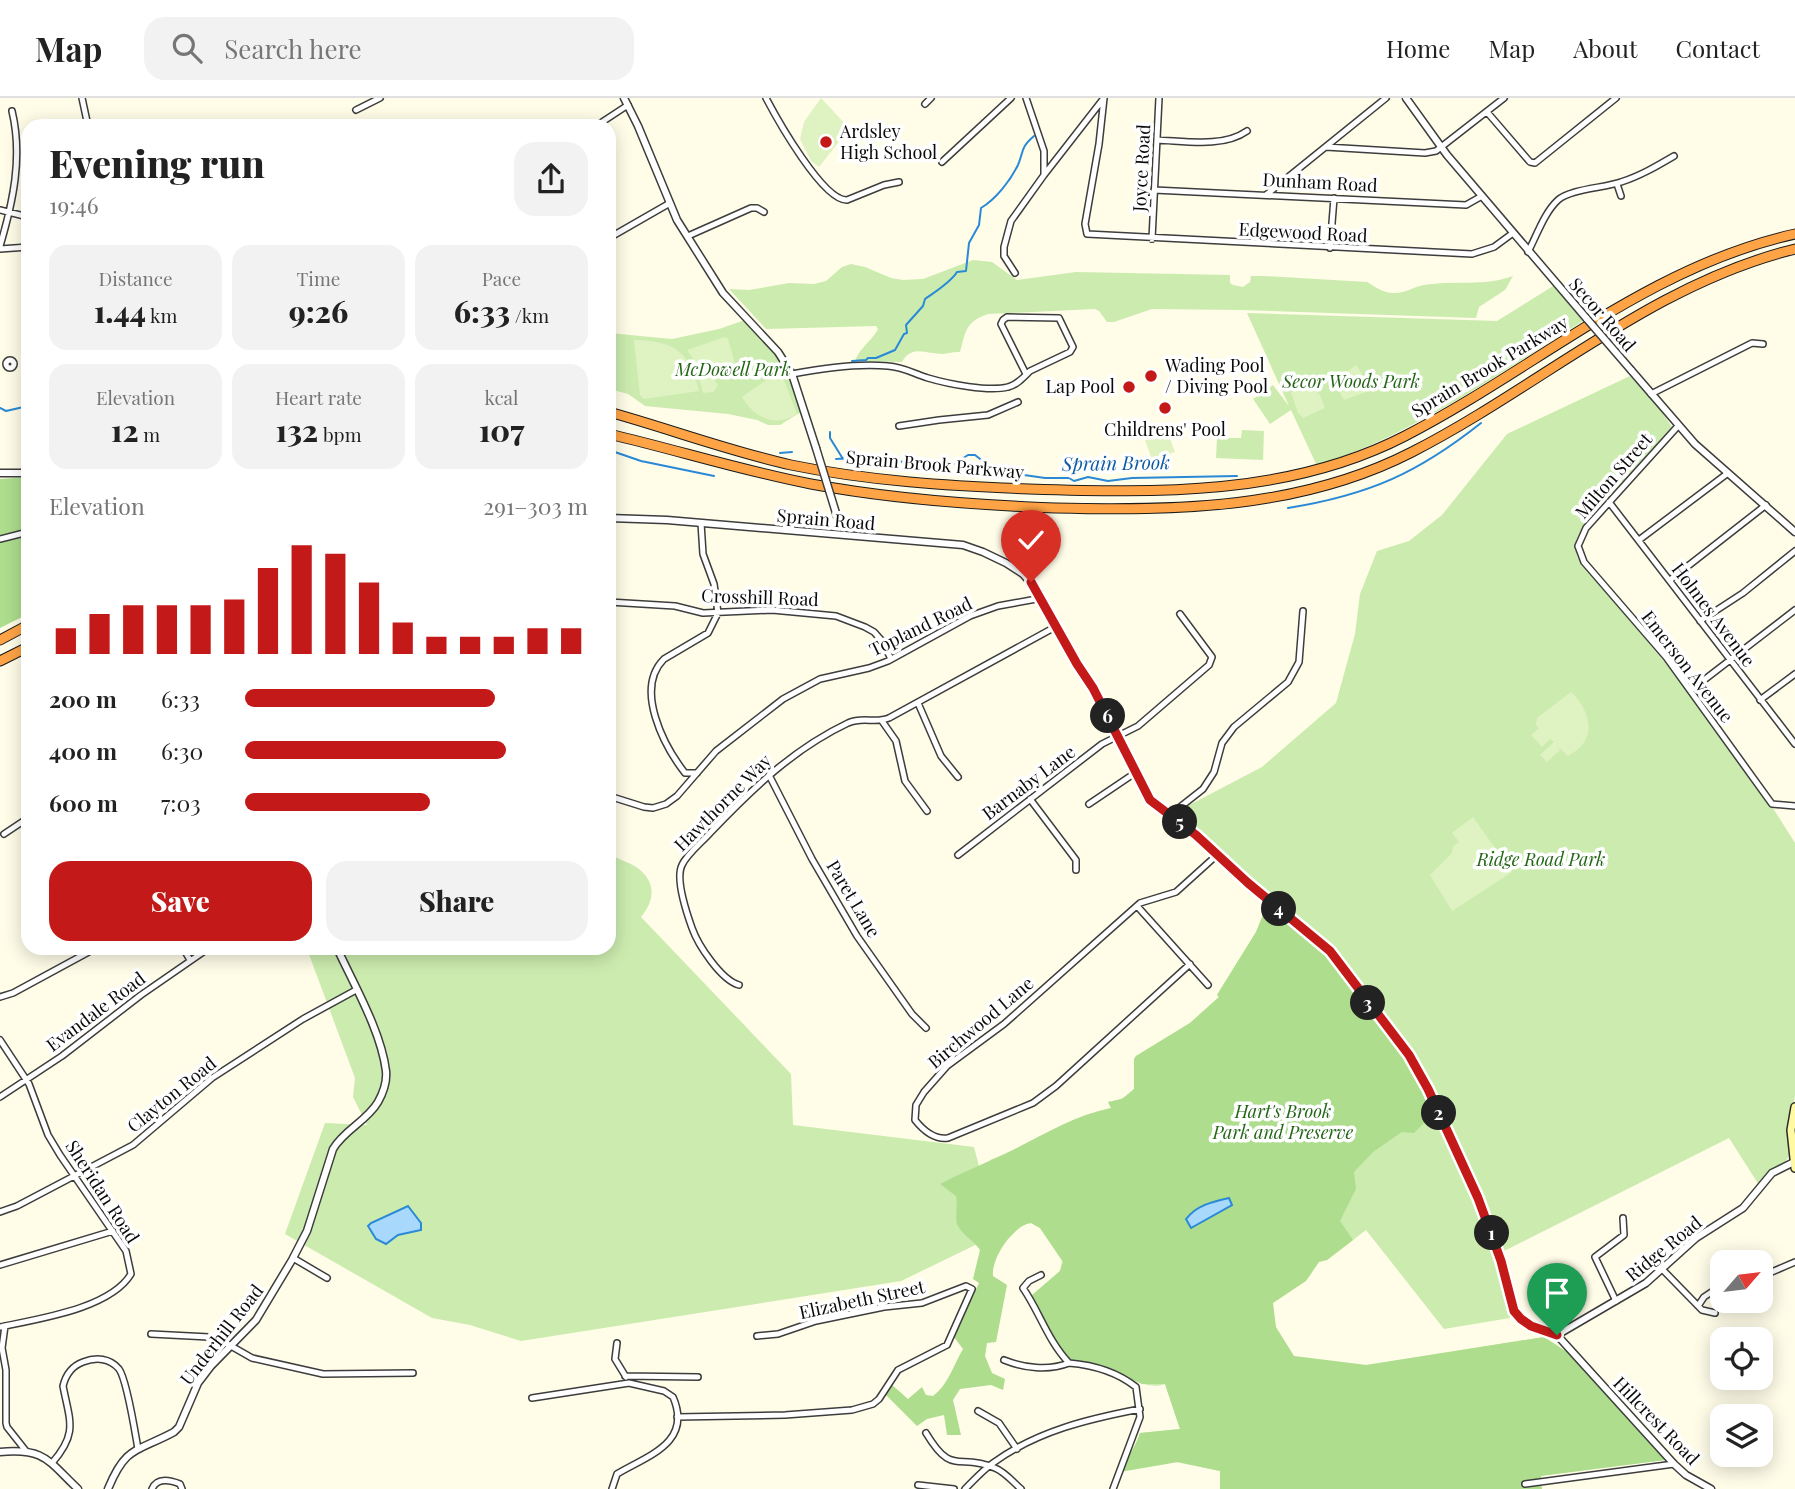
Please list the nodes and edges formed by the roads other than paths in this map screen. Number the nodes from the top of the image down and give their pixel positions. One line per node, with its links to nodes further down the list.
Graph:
1 (82, 98): 18 (street)
2 (380, 98): 15 (street)
3 (766, 98): 27 (street)
4 (931, 98): 14 (street)
5 (1011, 98): 25 (street)
6 (1026, 98): 26 (street)
7 (1104, 98): 26 (street); 43 (street, Edgewood Road)
8 (1159, 98): 21 (street, Joyce Road)
9 (1386, 98): 22 (street)
10 (1406, 98): 23 (street, Secor Road)
11 (1504, 98): 17 (street)
12 (1616, 98): 17 (street)
13 (626, 101): 19 (street); 34 (street)
14 (925, 104)
15 (356, 110)
16 (12, 111): 37 (street)
17 (1487, 112): 23 (street)
18 (86, 119)
19 (604, 119)
20 (1247, 131): 21 (street)
21 (1157, 140): 29 (street, Joyce Road)
22 (1326, 147): 23 (street); 30 (street)
23 (1441, 147): 31 (street, Secor Road)
24 (1674, 156): 28 (street)
25 (942, 162)
26 (1044, 175): 49 (street)
27 (899, 182)
28 (1617, 184): 32 (street); 48 (street)
29 (1154, 190): 30 (street, Dunham Road); 43 (street, Joyce Road)
30 (1266, 195): 33 (street, Dunham Road)
31 (1482, 196): 33 (street, Dunham Road); 39 (street, Secor Road)
32 (1621, 196)
33 (1334, 198): 46 (street)
34 (670, 203): 40 (street); 42 (street)
35 (0, 210): 37 (street)
36 (764, 212): 42 (street)
37 (9, 213): 38 (street); 45 (street)
38 (21, 216)
39 (1513, 233): 46 (street, Edgewood Road); 48 (street, Secor Road)
40 (616, 234)
41 (1795, 234): 57 (highway, Sprain Brook Parkway)
42 (688, 236): 53 (street)
43 (1152, 239): 46 (street, Edgewood Road)
44 (21, 247): 45 (street)
45 (0, 248)
46 (1330, 248)
47 (1795, 249): 60 (highway, Sprain Brook Parkway)
48 (1528, 252): 55 (street, Secor Road, bridge)
49 (1015, 273)
50 (1763, 344): 55 (street)
51 (0, 355): 52 (street)
52 (8, 360)
53 (792, 374): 54 (street); 70 (street, bridge)
54 (1025, 376): 54 (street)
55 (1651, 394): 58 (street, Secor Road)
56 (1017, 402): 59 (street)
57 (616, 414)
58 (1678, 425): 63 (street, Secor Road); 64 (street, Milton Street)
59 (899, 426)
60 (616, 436)
61 (0, 473): 62 (street)
62 (21, 473)
63 (1728, 473): 65 (street, Secor Road); 72 (street)
64 (1609, 502): 72 (street, Holmes Avenue); 73 (street, Milton Street)
65 (1766, 505): 68 (street, Secor Road); 75 (street)
66 (616, 517): 67 (street, Sprain Road)
67 (701, 523): 70 (street, Sprain Road); 80 (street)
68 (1795, 532)
69 (21, 534): 71 (street)
70 (842, 536): 76 (street, Sprain Road)
71 (0, 539)
72 (1639, 540): 75 (street, Holmes Avenue)
73 (1579, 549): 91 (street, Emerson Avenue)
74 (1795, 551): 82 (street)
75 (1670, 580): 82 (street, Holmes Avenue)
76 (1042, 598): 83 (street); 87 (street, Topland Road)
77 (616, 602): 80 (street, Crosshill Road)
78 (1303, 611): 108 (street)
79 (1795, 611): 88 (street)
80 (718, 613): 87 (street, Crosshill Road); 97 (street)
81 (1181, 614): 95 (street, Barnaby Lane)
82 (1700, 621): 88 (street, Holmes Avenue)
83 (1057, 626): 93 (street, Hawthorne Way); 95 (street)
84 (21, 628): 85 (highway)
85 (0, 639)
86 (21, 650): 89 (highway)
87 (891, 659): 98 (street, Topland Road)
88 (1730, 660): 91 (street); 92 (street, Holmes Avenue)
89 (0, 661)
90 (1795, 674): 92 (street)
91 (1691, 690): 106 (street, Emerson Avenue)
92 (1760, 700): 96 (street, Holmes Avenue)
93 (918, 703): 94 (street, Hawthorne Way); 101 (street)
94 (882, 721): 100 (street, Hawthorne Way); 107 (street)
95 (1119, 736): 99 (street); 104 (street, Barnaby Lane)
96 (1794, 740)
97 (685, 773): 98 (street); 102 (street)
98 (697, 773): 102 (street, Topland Road)
99 (1135, 773): 105 (street); 108 (street)
100 (769, 775): 121 (street, Hawthorne Way); 125 (street, Paret Lane)
101 (958, 776)
102 (688, 784): 103 (street, Topland Road)
103 (616, 799)
104 (1030, 799): 111 (street, Barnaby Lane); 113 (street)
105 (1089, 804)
106 (1795, 806)
107 (927, 811)
108 (1170, 815): 112 (street)
109 (21, 823): 110 (street)
110 (4, 834)
111 (958, 855)
112 (1217, 855): 114 (street, Birchwood Lane); 149 (street)
113 (1076, 870)
114 (1137, 906): 120 (street); 120 (street, Birchwood Lane)
115 (83, 955): 124 (street)
116 (187, 955): 119 (street)
117 (198, 955): 119 (street, Evandale Road)
118 (340, 955): 123 (street, Underhill Road)
119 (190, 960): 127 (street, Evandale Road)
120 (1190, 964): 122 (street)
121 (739, 985)
122 (1209, 985)
123 (356, 990): 132 (street, Clayton Road); 136 (street, Underhill Road)
124 (0, 997)
125 (926, 1028)
126 (1, 1042): 127 (street, Sheridan Road)
127 (27, 1080): 128 (street, Evandale Road); 132 (street, Sheridan Road)
128 (0, 1097)
129 (1795, 1107): 130 (main road)
130 (1793, 1140): 131 (main road)
131 (1794, 1165): 139 (street, Ridge Road)
132 (75, 1176): 133 (street, Clayton Road); 135 (street, Sheridan Road)
133 (0, 1212)
134 (1623, 1218): 144 (street)
135 (113, 1231): 138 (street); 147 (street, Sheridan Road)
136 (293, 1258): 142 (street); 152 (street, Underhill Road)
137 (1795, 1262): 140 (street)
138 (0, 1265)
139 (1662, 1269): 144 (street, Ridge Road); 145 (street)
140 (1773, 1271)
141 (1041, 1275): 154 (street)
142 (327, 1278)
143 (1710, 1293): 145 (street)
144 (1616, 1301): 149 (street, Ridge Road)
145 (1698, 1306): 146 (street)
146 (1710, 1312)
147 (3, 1326): 166 (street)
148 (150, 1334): 152 (street)
149 (1557, 1335): 169 (street, Hillcrest Road)
150 (757, 1336): 162 (street, Elizabeth Street)
151 (617, 1343): 156 (street)
152 (230, 1346): 155 (street); 164 (street, Underhill Road)
153 (1004, 1360): 154 (street)
154 (1069, 1363): 160 (street)
155 (413, 1373)
156 (625, 1376): 157 (street); 158 (street)
157 (698, 1377)
158 (629, 1383): 159 (street); 162 (street)
159 (532, 1398)
160 (1140, 1409): 165 (street); 181 (street)
161 (978, 1411): 165 (street)
162 (677, 1417): 177 (street)
163 (926, 1433): 170 (street)
164 (138, 1449): 168 (street); 174 (street, Underhill Road)
165 (1017, 1449): 170 (street)
166 (26, 1451): 167 (street); 168 (street)
167 (0, 1452)
168 (52, 1463): 173 (street)
169 (1674, 1464): 171 (street); 182 (street, Hillcrest Road)
170 (989, 1466): 179 (street); 180 (street)
171 (1525, 1484)
172 (918, 1485): 178 (street)
173 (78, 1489)
174 (108, 1489)
175 (152, 1489): 176 (street)
176 (182, 1489)
177 (612, 1489)
178 (954, 1489)
179 (965, 1489)
180 (1021, 1489)
181 (1113, 1489)
182 (1711, 1489)

